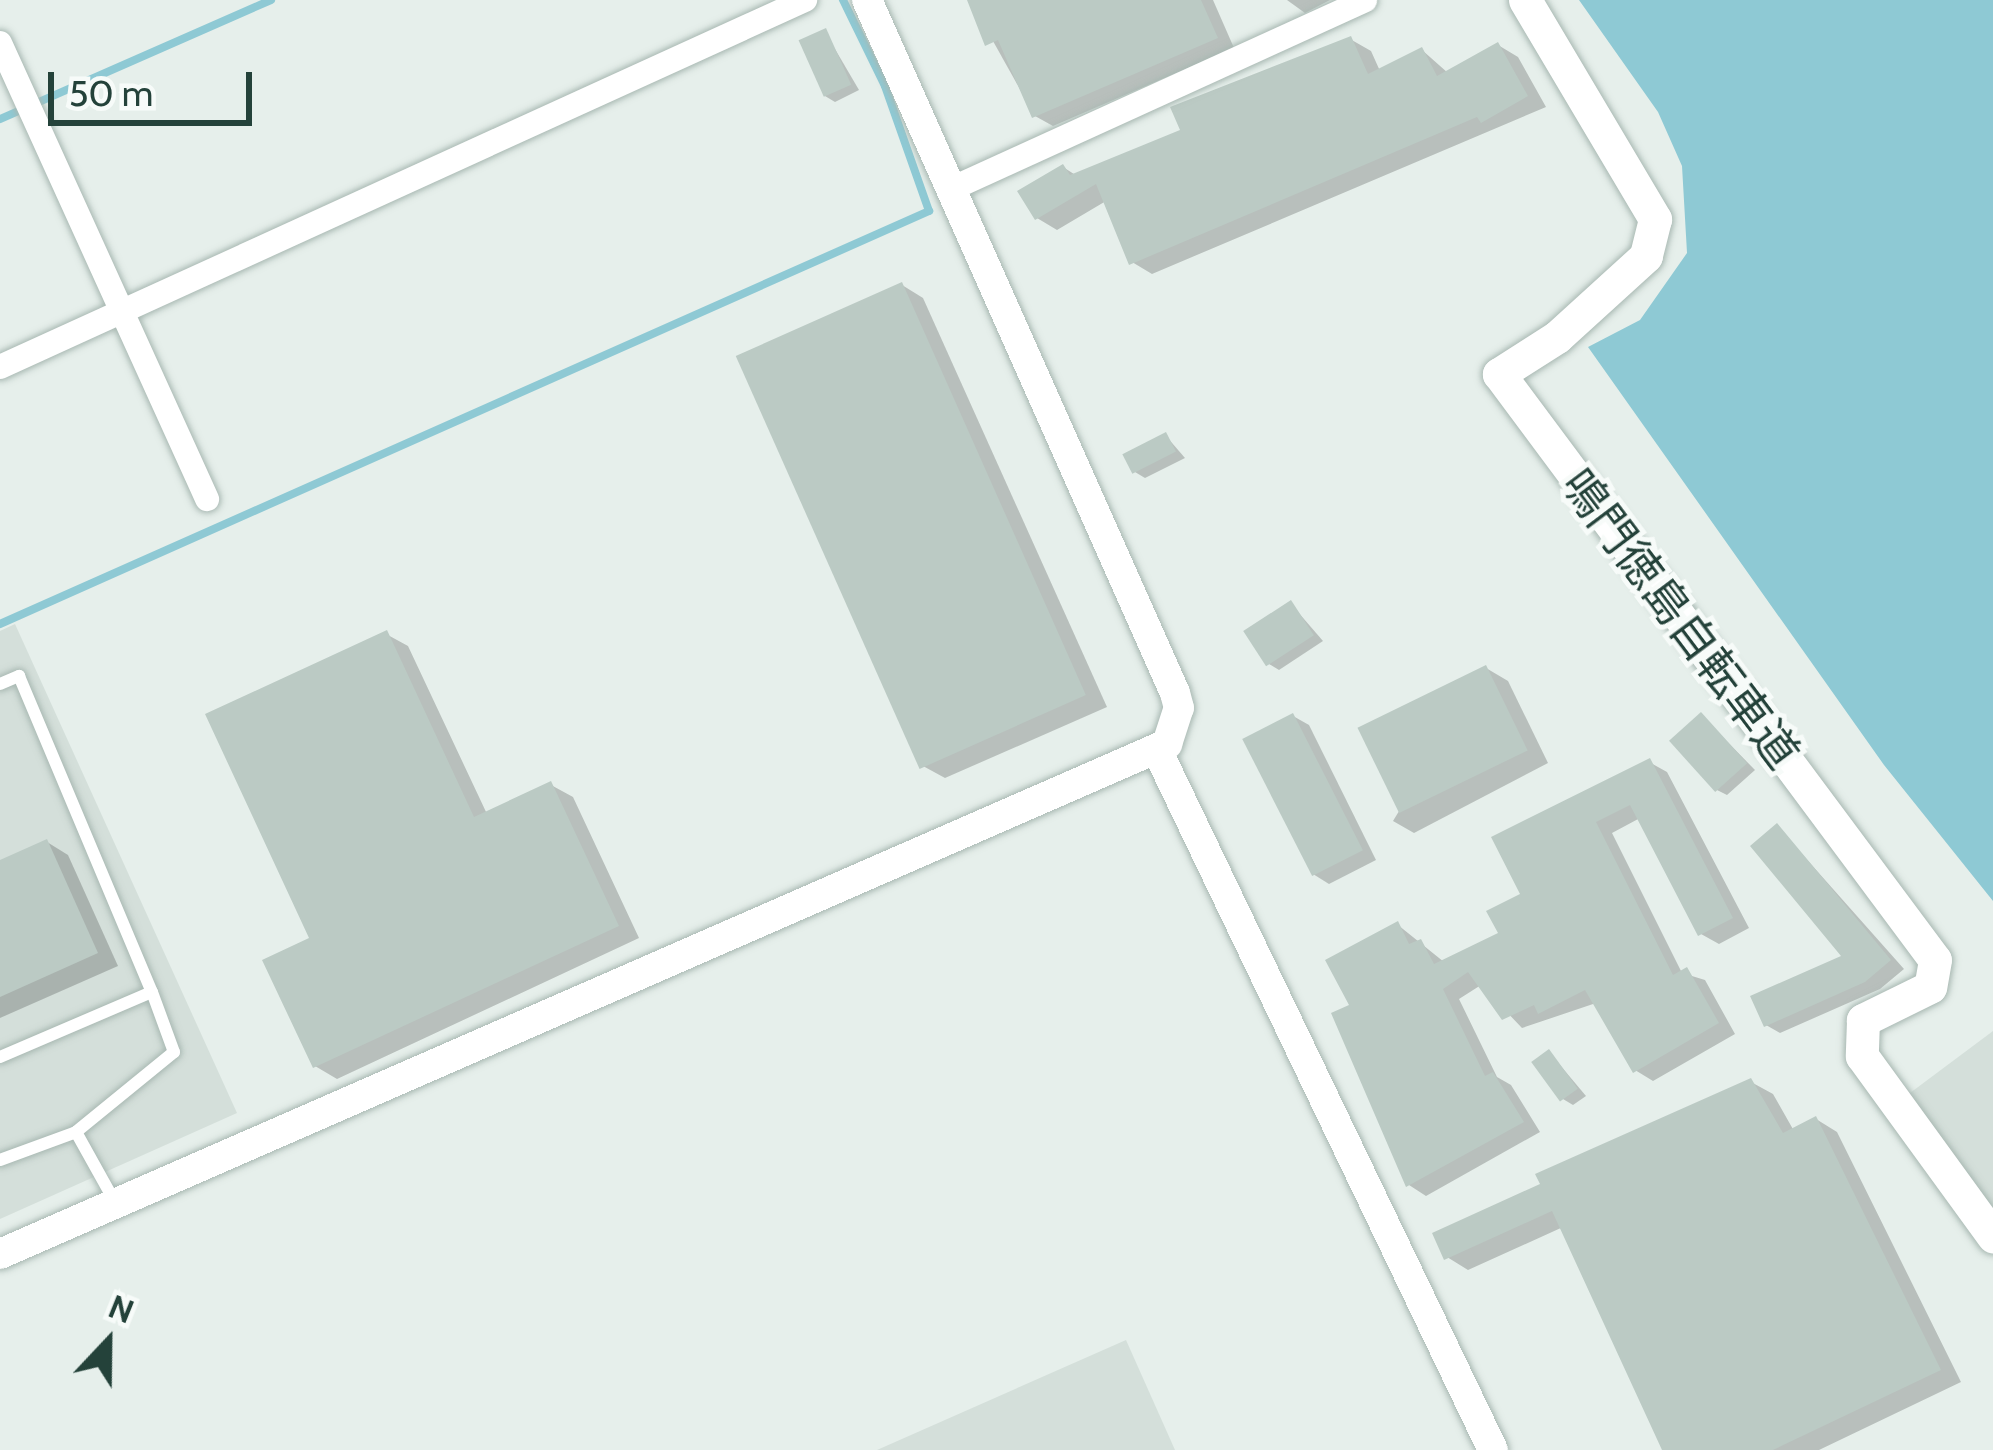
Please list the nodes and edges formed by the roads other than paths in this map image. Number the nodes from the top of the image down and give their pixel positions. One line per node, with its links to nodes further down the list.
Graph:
1 (867, 0): 6 (street)
2 (1365, 0): 6 (street)
3 (1525, 0): 17 (main road, 鳴門徳島自転車道)
4 (801, 1): 7 (street)
5 (0, 44): 7 (street)
6 (951, 189): 11 (street)
7 (124, 314): 8 (street); 9 (street)
8 (0, 367)
9 (207, 499)
10 (0, 684): 12 (lane)
11 (1157, 750): 16 (street); 19 (street)
12 (152, 992): 13 (lane); 14 (lane)
13 (0, 1057)
14 (76, 1132): 15 (lane); 16 (lane)
15 (0, 1160)
16 (116, 1204): 18 (street)
17 (1993, 1236)
18 (0, 1254)
19 (1493, 1450)

